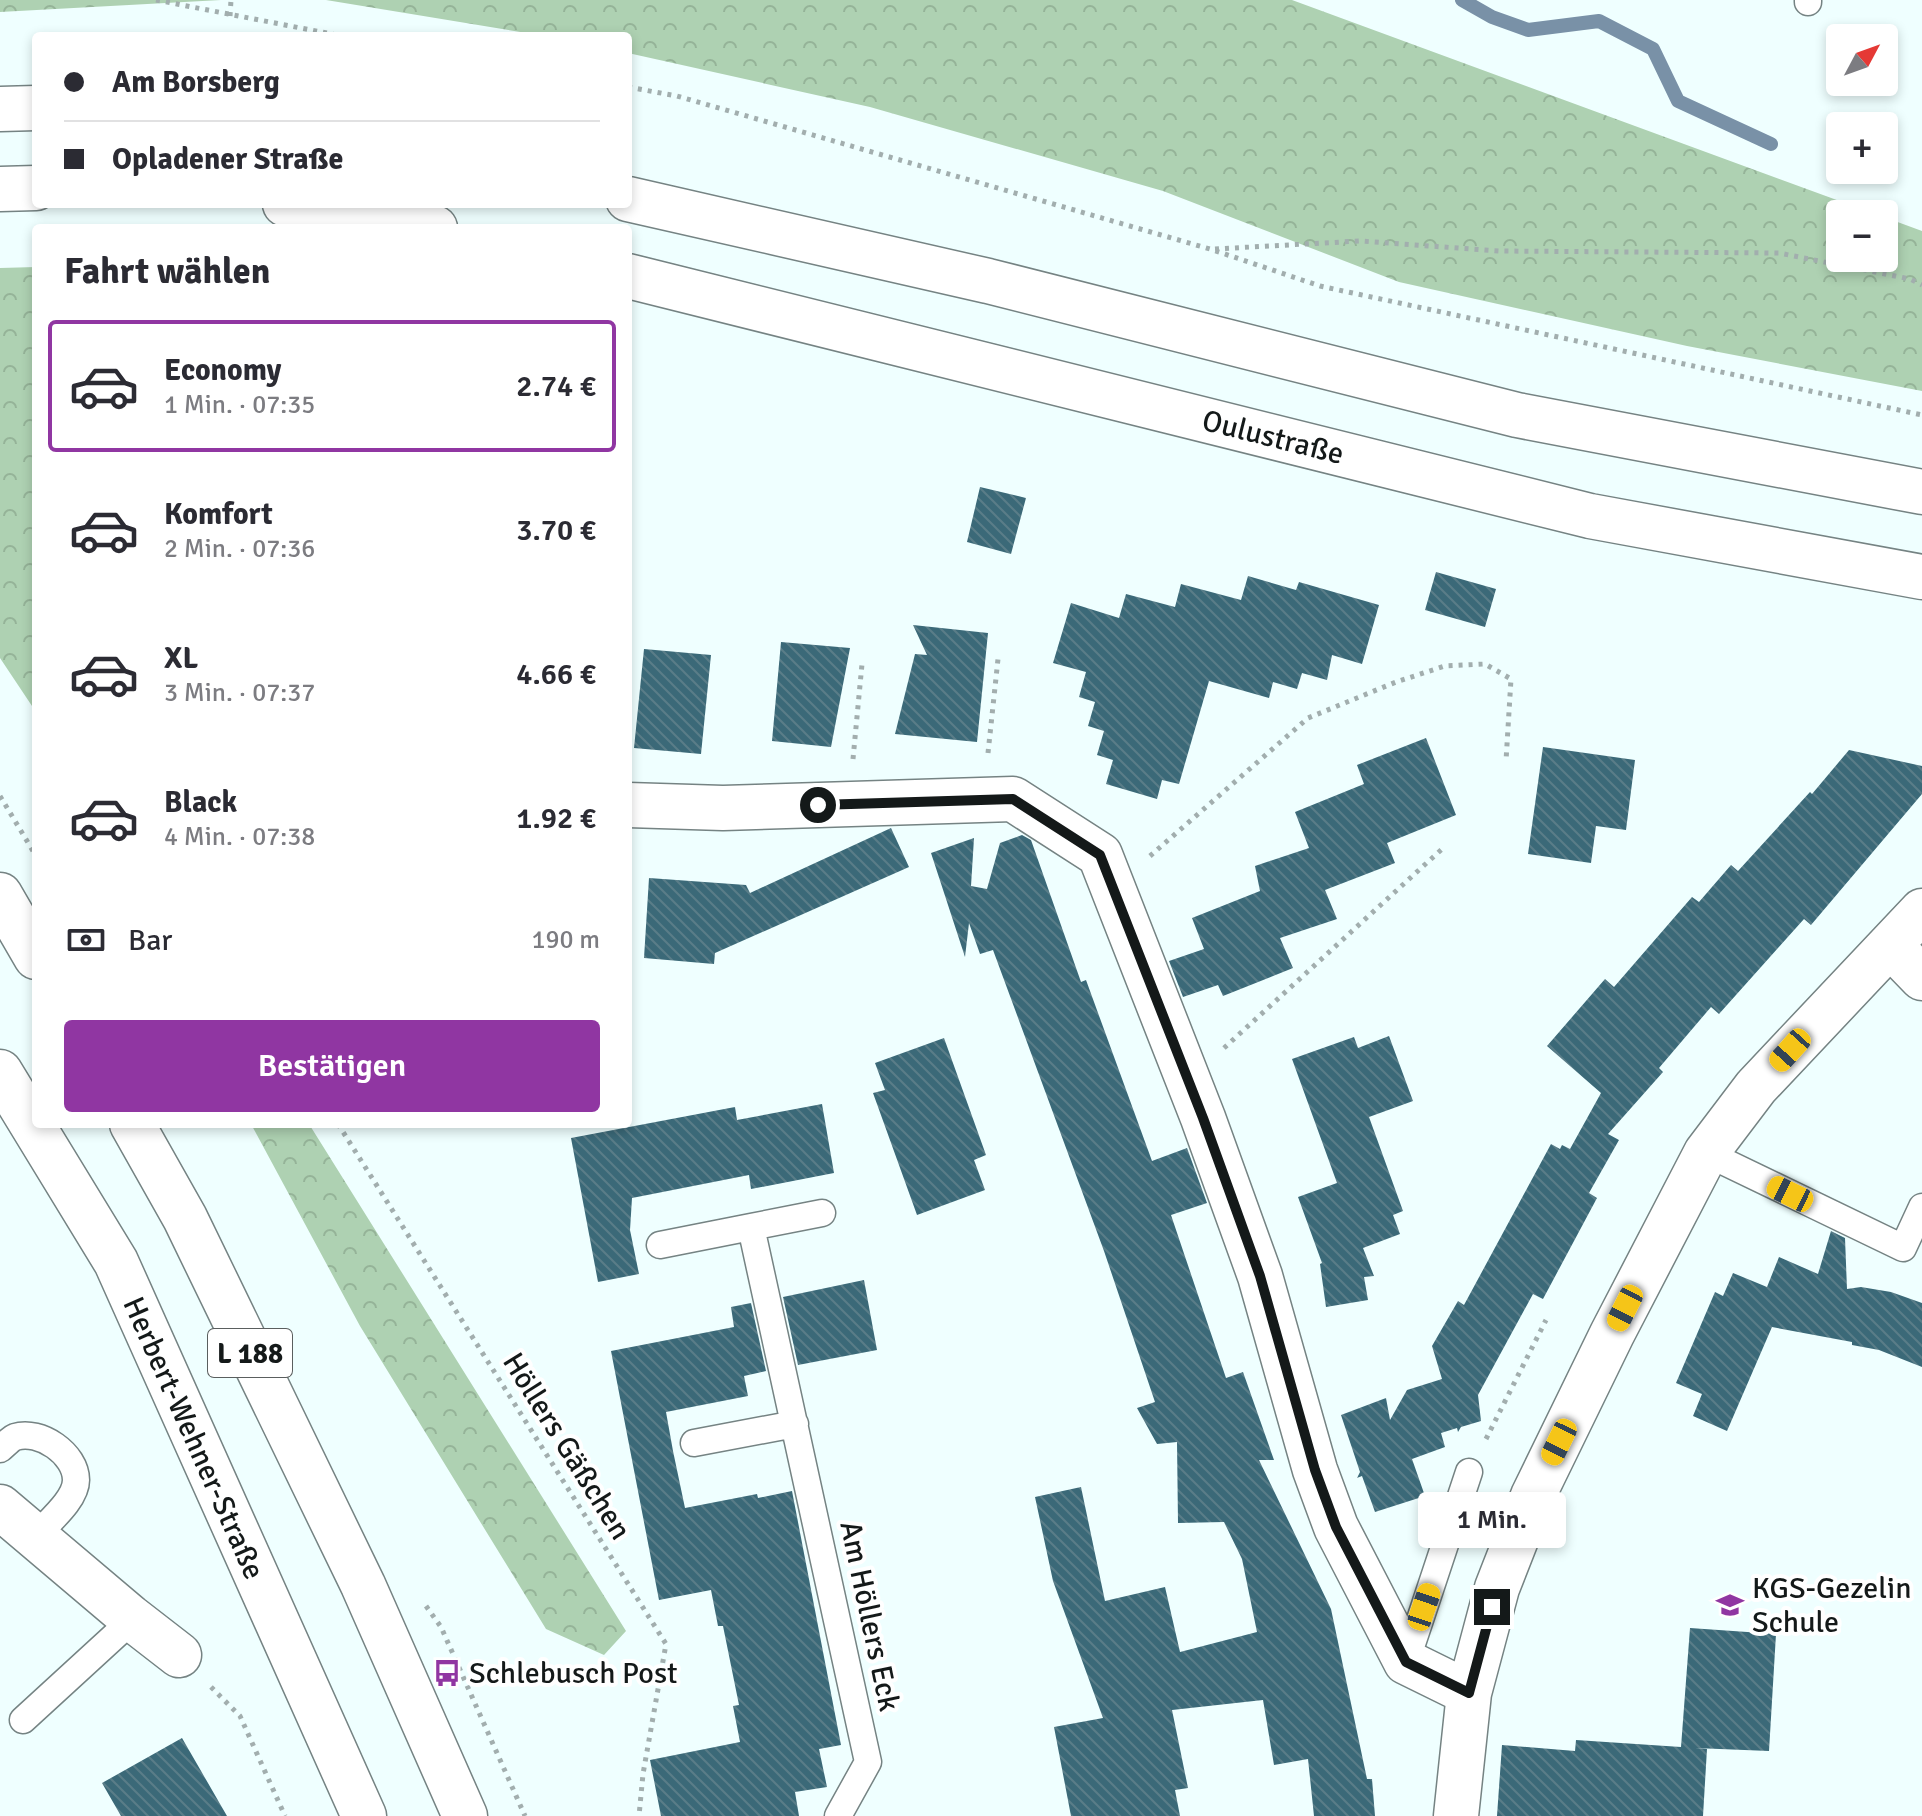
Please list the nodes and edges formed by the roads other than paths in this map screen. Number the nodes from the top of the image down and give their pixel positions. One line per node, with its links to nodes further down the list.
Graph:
1 (32, 108): 2 (main road)
2 (0, 109)
3 (32, 188): 4 (main road)
4 (0, 189)
5 (632, 200): 9 (main road)
6 (310, 208): 7 (main road)
7 (410, 224)
8 (632, 277): 10 (main road, Oulustraße)
9 (1922, 492)
10 (1922, 577)
11 (632, 805): 34 (main road)
12 (0, 895): 15 (main road)
13 (1922, 911): 14 (main road)
14 (1890, 945): 16 (main road); 21 (main road)
15 (32, 950)
16 (1922, 978)
17 (0, 1072): 18 (main road, Herbert-Wehner-Straße / L 188)
18 (32, 1124)
19 (34, 1128): 37 (main road, Herbert-Wehner-Straße / L 188)
20 (134, 1128): 38 (main road, L 188)
21 (1706, 1153): 22 (lane); 35 (main road)
22 (1922, 1207)
23 (822, 1213): 24 (lane)
24 (751, 1227): 25 (lane); 26 (lane, Am Höllers Eck)
25 (660, 1245)
26 (795, 1424): 27 (lane); 39 (lane, Am Höllers Eck)
27 (694, 1443)
28 (0, 1449): 31 (lane)
29 (1469, 1472): 34 (lane)
30 (0, 1507): 31 (main road)
31 (35, 1537): 32 (main road)
32 (130, 1617): 33 (main road); 36 (lane)
33 (179, 1655)
34 (1406, 1662): 35 (main road)
35 (1469, 1693): 40 (main road)
36 (23, 1720)
37 (364, 1816)
38 (465, 1816)
39 (838, 1816)
40 (1456, 1816)

